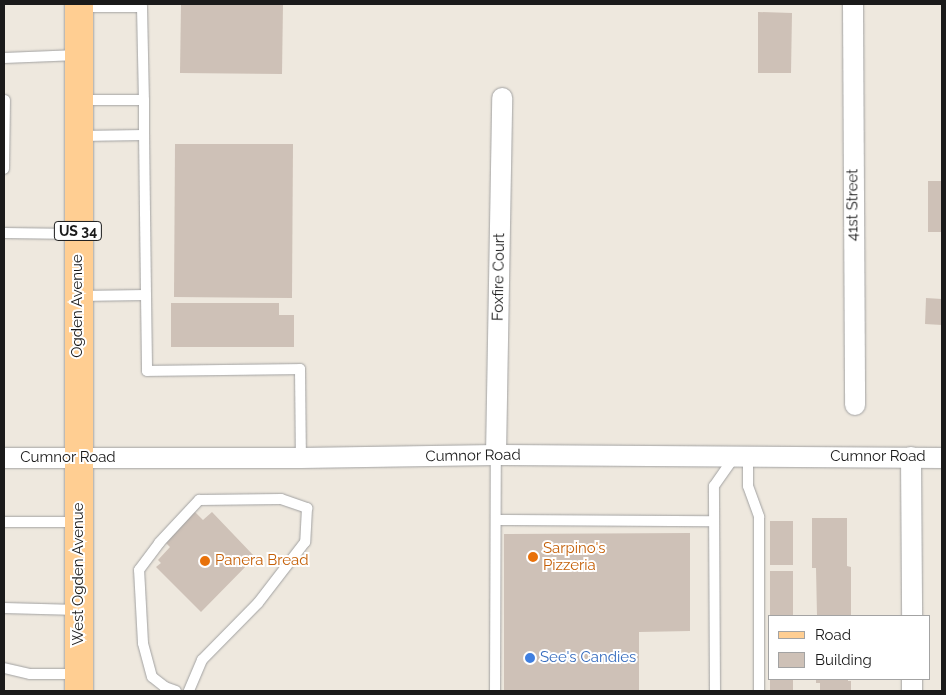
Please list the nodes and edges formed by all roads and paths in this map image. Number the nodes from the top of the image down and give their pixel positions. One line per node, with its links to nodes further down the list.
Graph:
1 (853, 4): 16 (street, 41st Street)
2 (79, 5): 3 (main road, Ogden Avenue / US 34); 8 (lane)
3 (78, 55): 4 (lane); 7 (main road, Ogden Avenue / US 34)
4 (4, 58)
5 (502, 98): 17 (street, Foxfire Court)
6 (5, 100): 11 (lane)
7 (78, 100): 8 (lane); 10 (main road, Ogden Avenue / US 34)
8 (144, 100): 9 (lane)
9 (144, 135): 10 (lane); 14 (lane)
10 (78, 136): 13 (main road, Ogden Avenue / US 34)
11 (4, 170)
12 (4, 232): 13 (lane)
13 (78, 234): 15 (main road, Ogden Avenue / US 34)
14 (146, 295): 15 (lane); 22 (lane)
15 (78, 296): 19 (main road, Ogden Avenue / US 34)
16 (855, 405)
17 (496, 455): 18 (street, Cumnor Road); 22 (street, Cumnor Road); 24 (lane)
18 (741, 456): 20 (street, Cumnor Road); 25 (lane); 37 (lane)
19 (79, 457): 21 (street, Cumnor Road); 22 (street, Cumnor Road); 27 (main road, West Ogden Avenue / US 34)
20 (911, 457): 23 (street, Cumnor Road); 30 (street)
21 (4, 458)
22 (301, 458)
23 (942, 458)
24 (496, 520): 25 (lane); 35 (lane)
25 (714, 521): 36 (lane)
26 (4, 522): 27 (lane)
27 (79, 522): 29 (main road, West Ogden Avenue / US 34)
28 (4, 608): 29 (lane)
29 (79, 610): 32 (main road, West Ogden Avenue / US 34)
30 (912, 615)
31 (4, 668): 32 (lane)
32 (79, 683)
33 (176, 691): 34 (lane)
34 (189, 691)
35 (495, 691)
36 (715, 691)
37 (760, 691)

